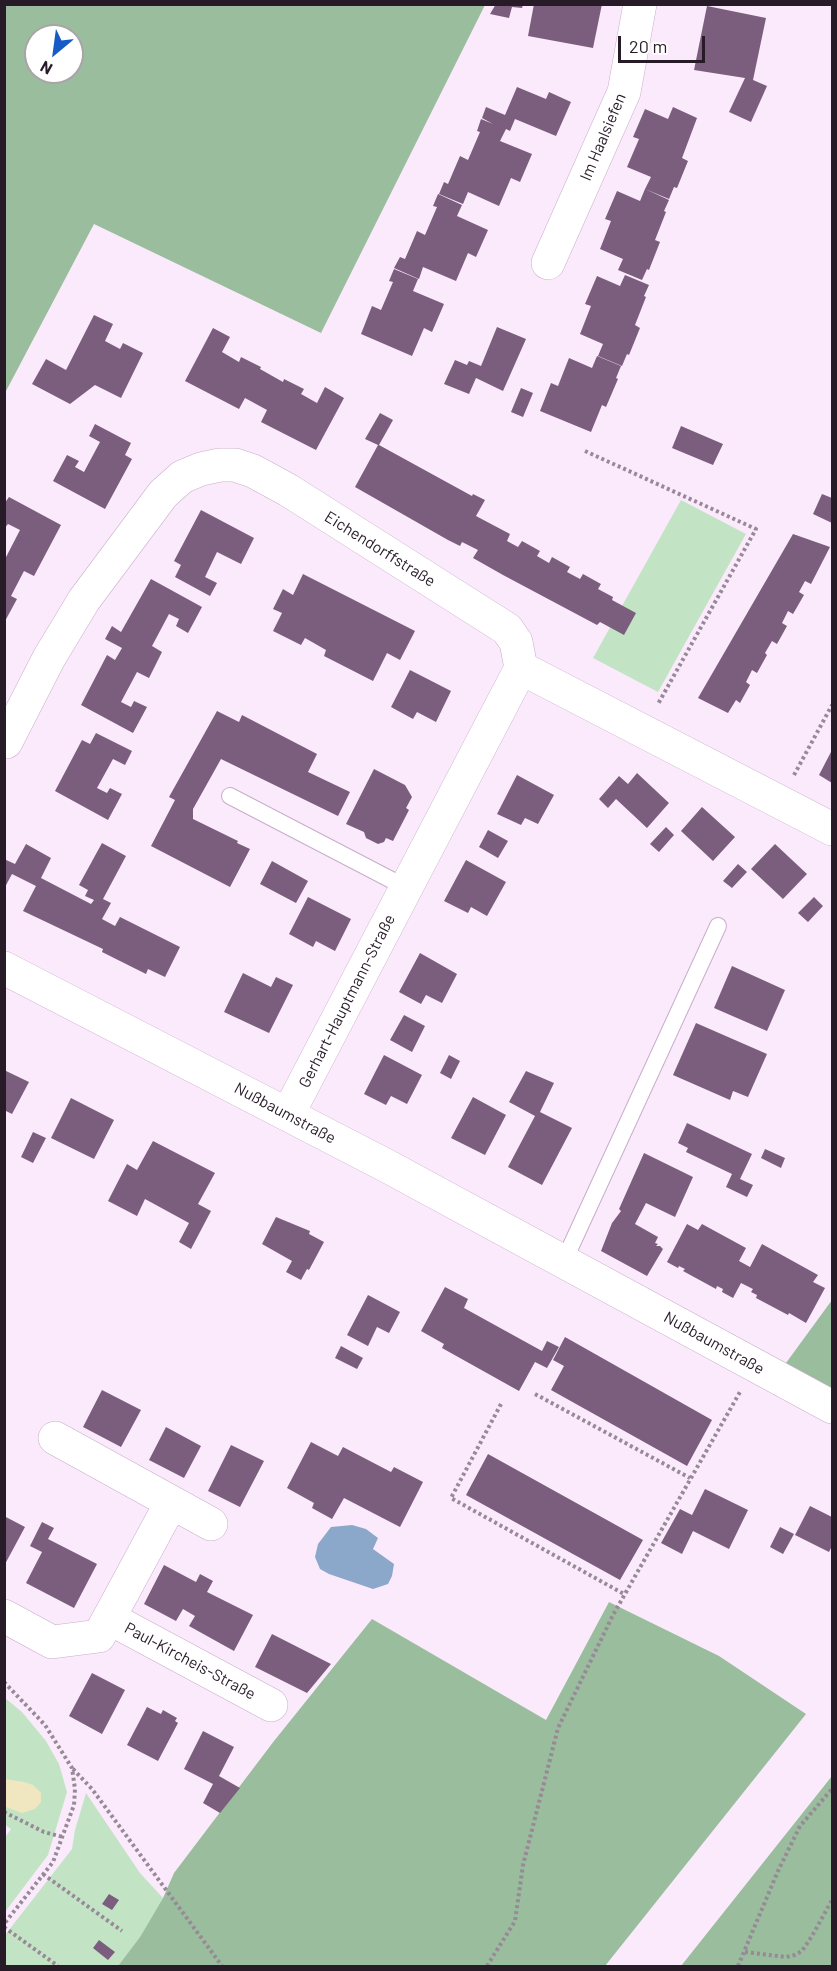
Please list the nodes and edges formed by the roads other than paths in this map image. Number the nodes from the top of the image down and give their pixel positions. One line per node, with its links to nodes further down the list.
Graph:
1 (640, 4): 2 (street, Im Haalsiefen)
2 (548, 263)
3 (521, 668): 4 (street, Eichendorffstraße); 6 (street); 7 (street, Gerhart-Hauptmann-Straße)
4 (6, 742)
5 (230, 796): 7 (lane)
6 (832, 829)
7 (405, 887): 10 (street, Gerhart-Hauptmann-Straße)
8 (718, 926): 11 (lane)
9 (4, 968): 10 (street, Nußbaumstraße)
10 (288, 1114): 11 (street, Nußbaumstraße)
11 (564, 1261): 12 (street, Nußbaumstraße)
12 (832, 1407)
13 (55, 1438): 14 (street)
14 (171, 1503): 15 (street); 17 (street, Paul-Kircheis-Straße)
15 (211, 1524)
16 (4, 1616): 17 (street, Paul-Kircheis-Straße)
17 (109, 1618): 18 (street, Paul-Kircheis-Straße)
18 (271, 1705)

